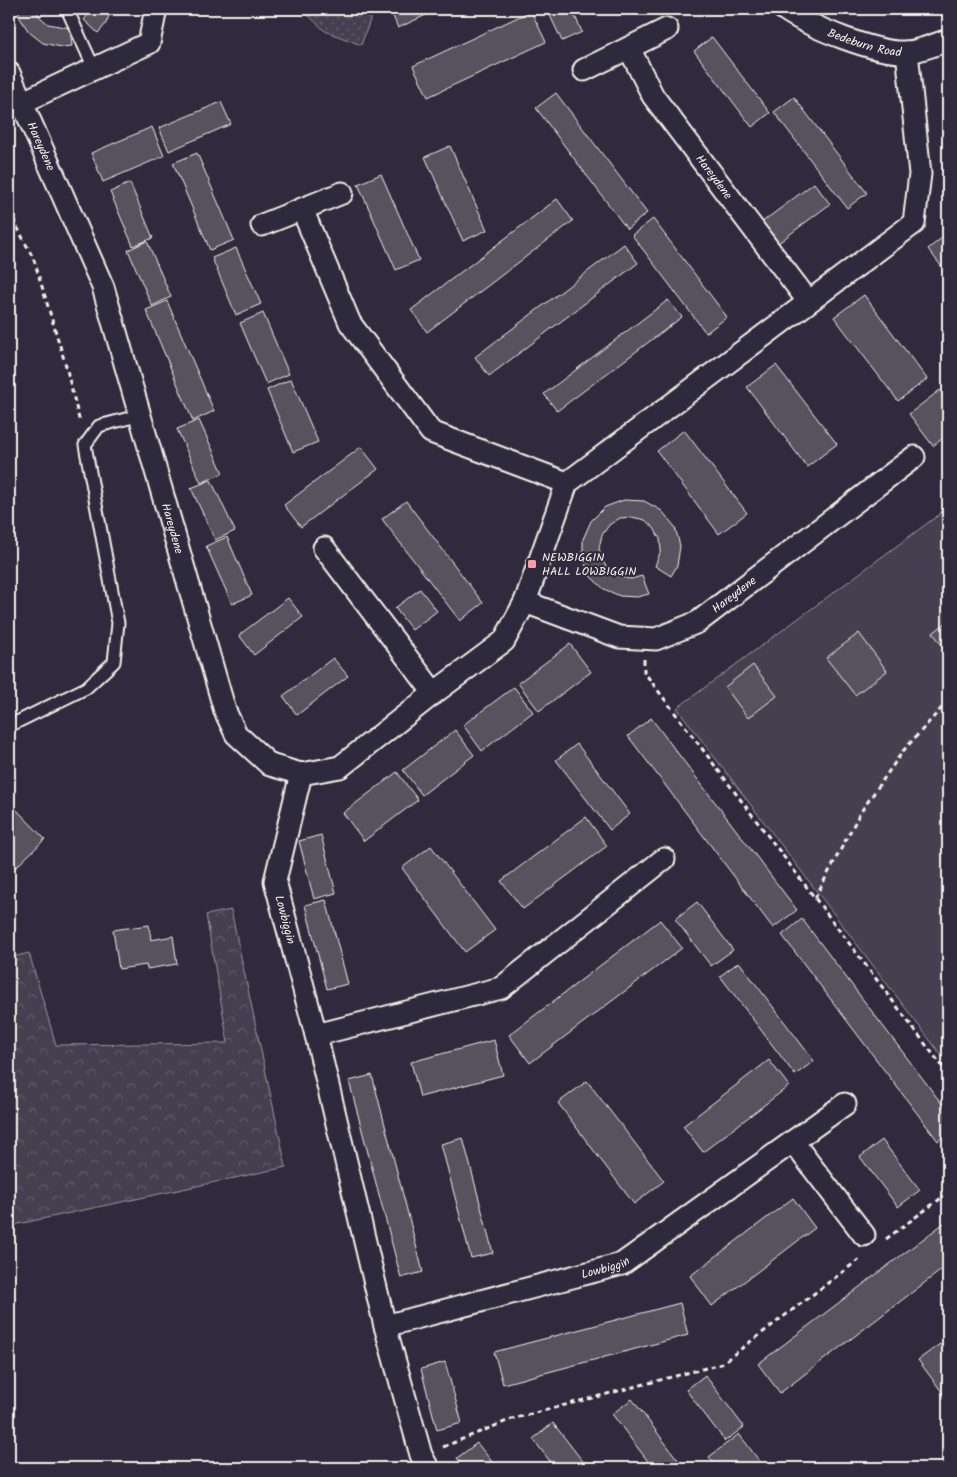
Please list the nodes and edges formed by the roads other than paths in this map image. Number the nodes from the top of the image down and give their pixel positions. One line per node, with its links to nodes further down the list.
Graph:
1 (66, 9): 8 (lane)
2 (156, 9): 8 (street)
3 (784, 9): 7 (street, Bedeburn Road)
4 (667, 29): 6 (street)
5 (948, 40): 7 (street, Bedeburn Road)
6 (629, 48): 9 (street); 15 (street, Hareydene)
7 (907, 52): 15 (street)
8 (94, 68): 11 (street)
9 (584, 70)
10 (9, 73): 11 (street, Hareydene)
11 (23, 102): 16 (street, Hareydene)
12 (342, 193): 13 (street)
13 (302, 209): 14 (street); 18 (street)
14 (262, 225)
15 (808, 301): 18 (street)
16 (141, 414): 22 (lane); 23 (street, Hareydene)
17 (914, 457): 20 (street, Hareydene)
18 (567, 483): 20 (street, Hareydene)
19 (324, 548): 21 (street)
20 (525, 602): 21 (street, Hareydene)
21 (434, 693): 23 (street, Hareydene)
22 (9, 726)
23 (301, 774): 25 (street, Lowbiggin)
24 (664, 859): 25 (street)
25 (316, 1035): 29 (street, Lowbiggin)
26 (845, 1104): 27 (street, Lowbiggin)
27 (793, 1142): 28 (street); 29 (street, Lowbiggin)
28 (871, 1243)
29 (385, 1326): 30 (street, Lowbiggin)
30 (425, 1462)

